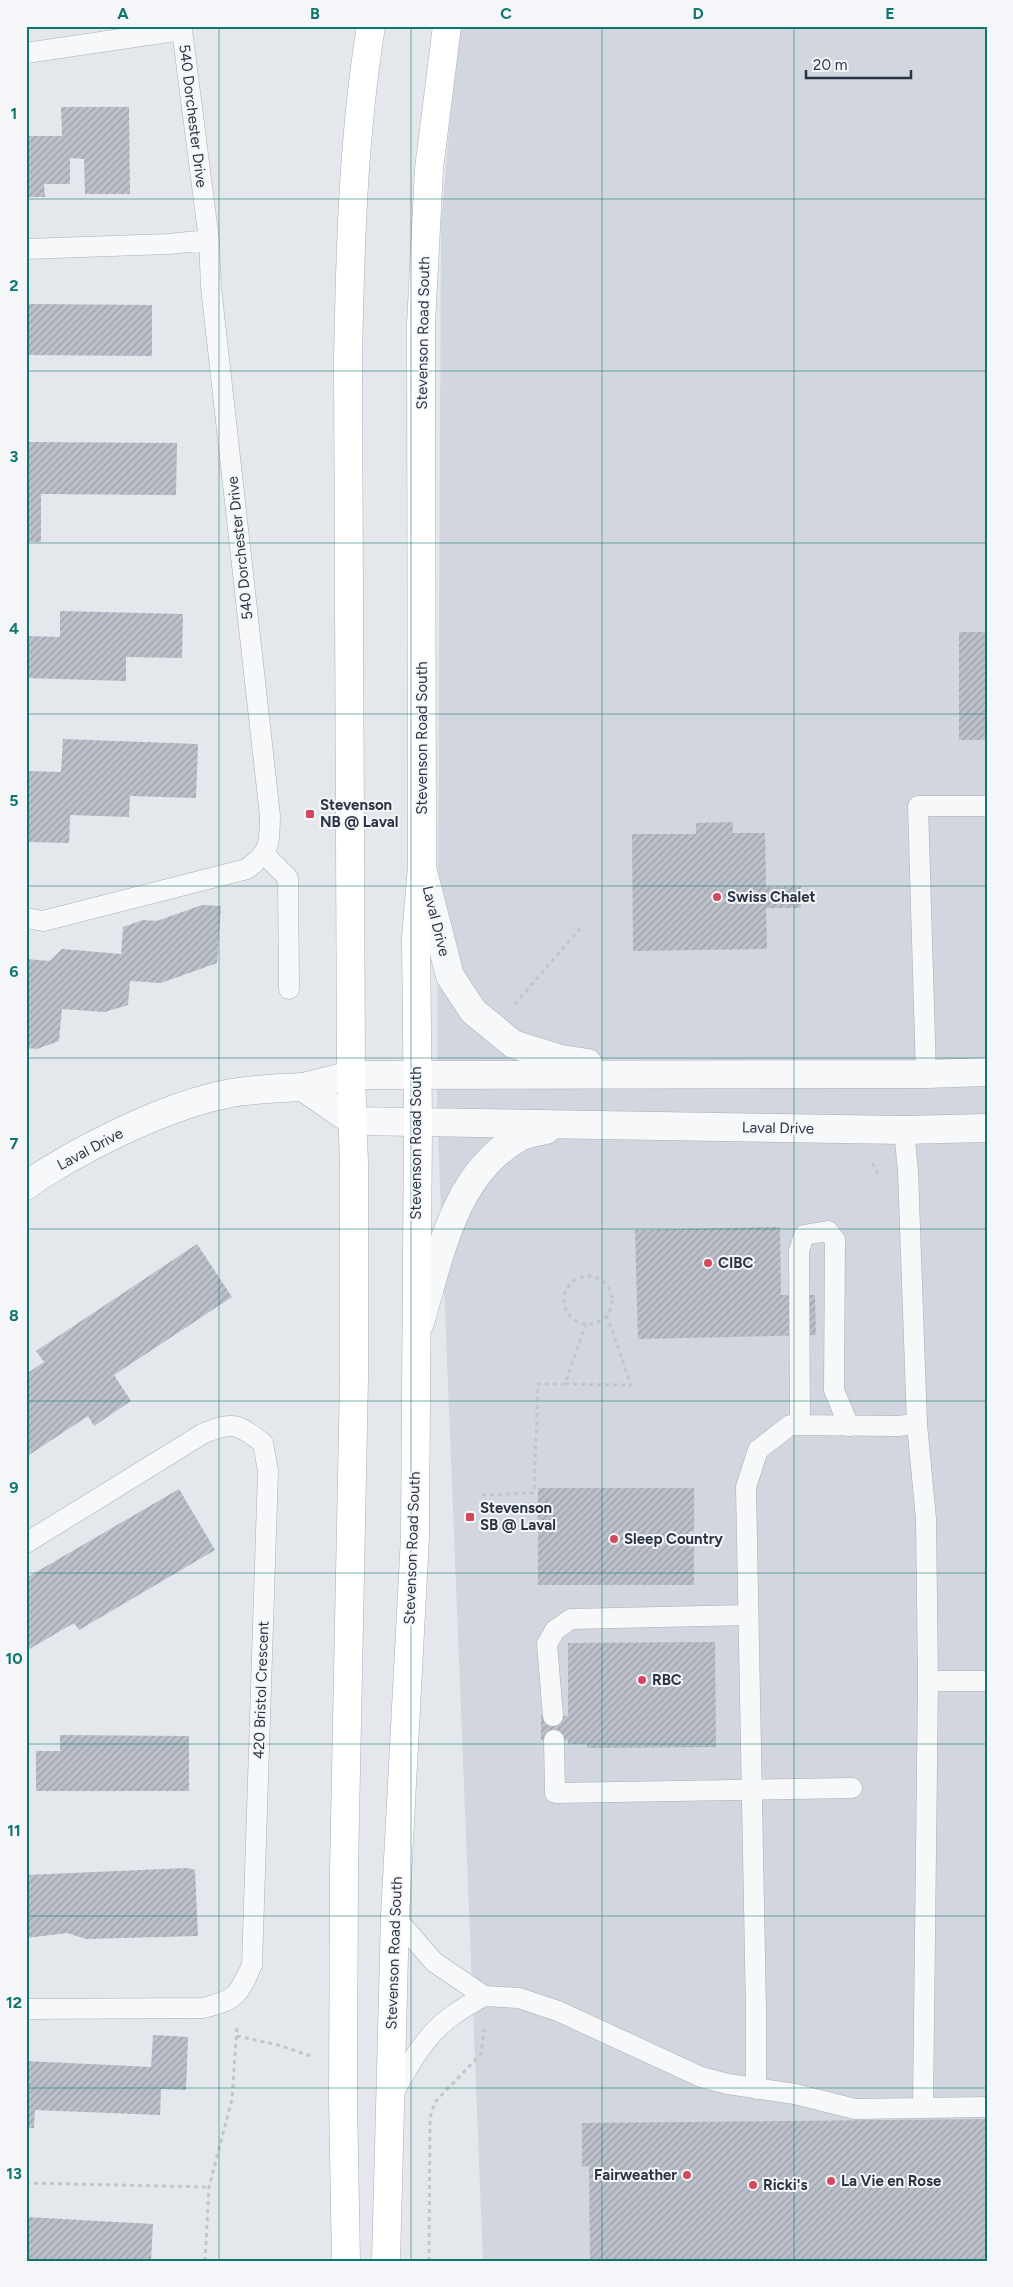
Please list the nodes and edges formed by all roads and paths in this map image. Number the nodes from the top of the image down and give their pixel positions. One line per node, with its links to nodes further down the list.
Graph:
1 (371, 26): 15 (main road)
2 (447, 26): 8 (main road, Stevenson Road South)
3 (26, 53): 4 (lane, 540 Dorchester Drive)
4 (209, 240): 5 (lane); 7 (lane, 540 Dorchester Drive)
5 (26, 250)
6 (987, 806): 14 (lane)
7 (264, 855): 9 (lane); 11 (lane)
8 (422, 866): 16 (street, Laval Drive); 17 (main road, Stevenson Road South)
9 (26, 918)
10 (583, 925): 12 (path)
11 (289, 989)
12 (512, 1006)
13 (987, 1072): 14 (street, Laval Drive)
14 (926, 1074): 16 (street, Laval Drive)
15 (351, 1075): 17 (street, Laval Drive); 18 (street, Laval Drive); 19 (main road)
16 (686, 1075): 17 (street, Laval Drive)
17 (416, 1076): 20 (main road, Stevenson Road South)
18 (303, 1087): 19 (street); 24 (street, Laval Drive)
19 (352, 1121): 20 (street, Laval Drive); 55 (main road)
20 (418, 1122): 21 (street, Laval Drive); 27 (main road, Stevenson Road South)
21 (570, 1125): 23 (street, Laval Drive); 27 (street, Laval Drive)
22 (987, 1128): 23 (street, Laval Drive)
23 (904, 1130): 29 (lane)
24 (26, 1186)
25 (607, 1316): 26 (path); 26 (path); 28 (path)
26 (586, 1324): 28 (path)
27 (416, 1334): 41 (main road, Stevenson Road South)
28 (565, 1384): 32 (path)
29 (917, 1424): 31 (lane); 35 (lane)
30 (800, 1425): 31 (lane); 31 (lane); 34 (lane)
31 (848, 1426)
32 (482, 1495)
33 (26, 1543): 42 (lane, 420 Bristol Crescent)
34 (748, 1615): 37 (lane); 40 (lane)
35 (928, 1681): 36 (lane); 50 (lane)
36 (987, 1682)
37 (553, 1716)
38 (554, 1740): 40 (lane)
39 (852, 1788): 40 (lane)
40 (751, 1790): 48 (lane)
41 (395, 1917): 43 (lane); 49 (main road, Stevenson Road South)
42 (240, 1992): 44 (lane); 46 (path)
43 (484, 1996): 48 (lane); 49 (lane)
44 (26, 2009)
45 (484, 2024): 57 (path)
46 (237, 2036): 47 (path); 53 (path)
47 (312, 2056)
48 (756, 2089): 50 (lane)
49 (390, 2100): 56 (main road, Stevenson Road South)
50 (923, 2106): 51 (lane)
51 (987, 2107)
52 (26, 2183): 53 (path)
53 (209, 2187): 54 (path)
54 (205, 2261)
55 (346, 2261)
56 (386, 2261)
57 (429, 2261)

